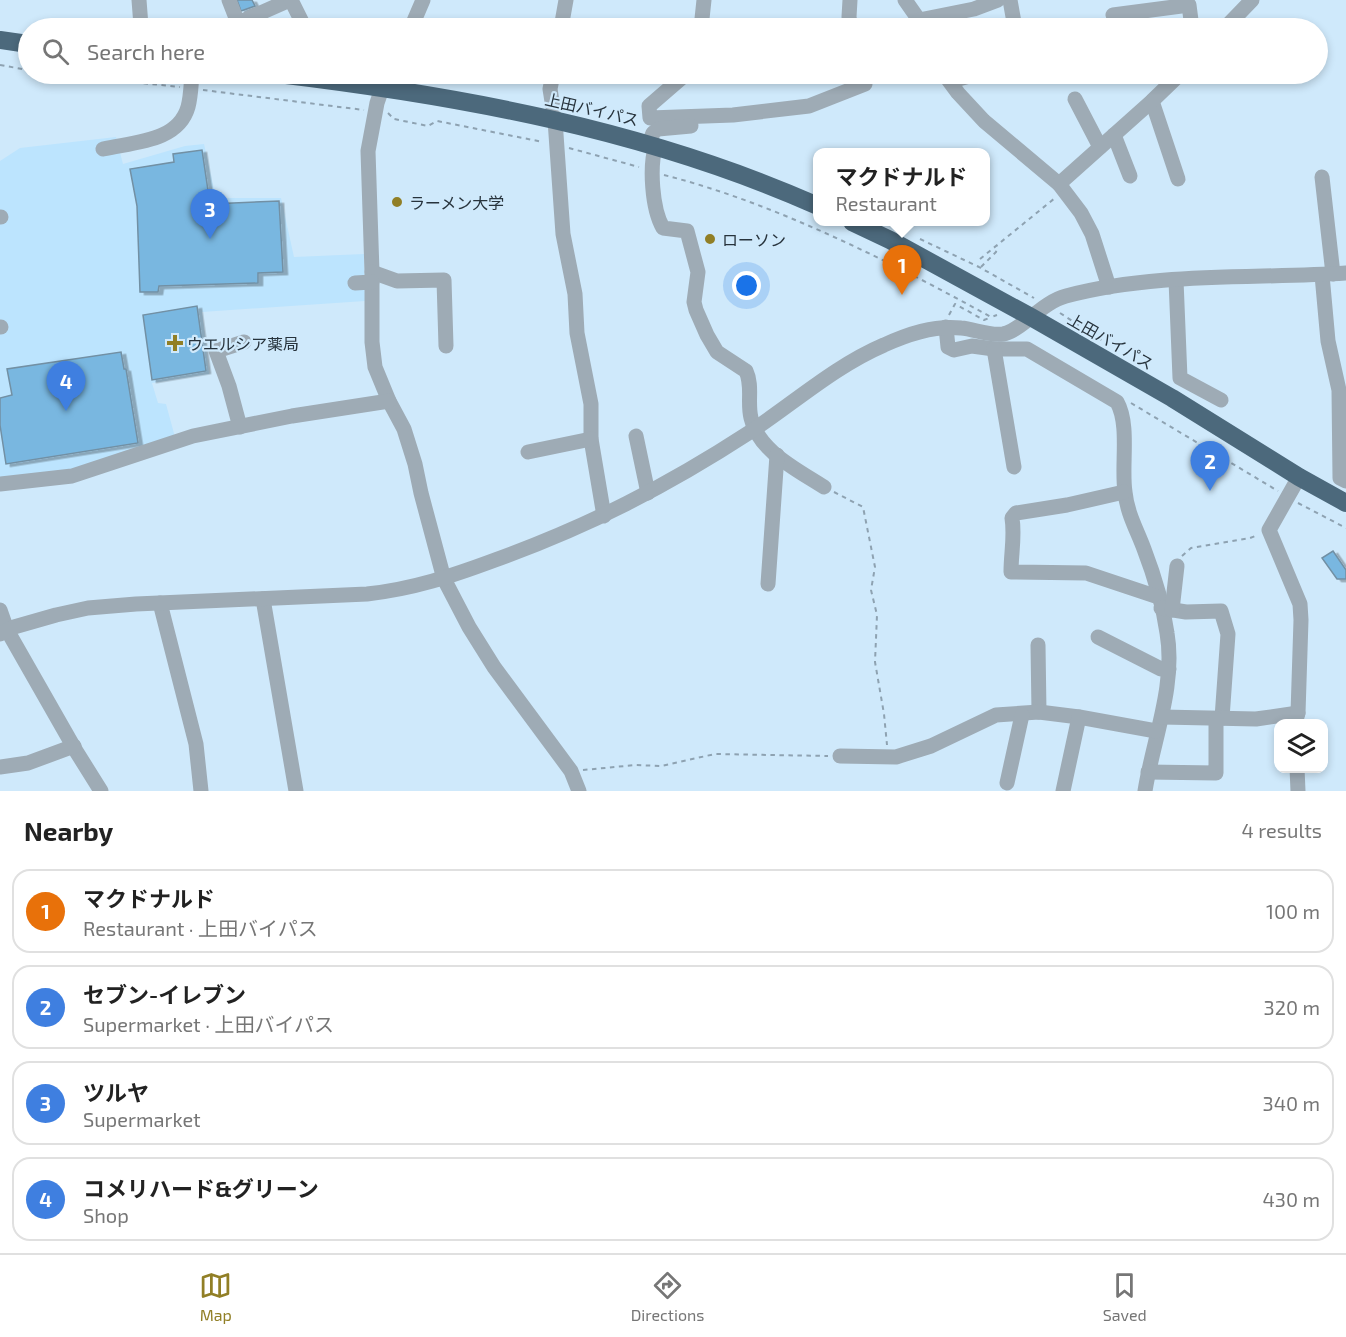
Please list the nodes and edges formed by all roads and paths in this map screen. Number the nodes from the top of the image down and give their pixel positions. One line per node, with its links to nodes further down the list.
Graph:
1 (139, 0): 13 (street)
2 (229, 0): 14 (street)
3 (290, 0): 15 (street); 16 (street)
4 (423, 0): 17 (street)
5 (566, 0): 18 (street)
6 (704, 0): 19 (street)
7 (850, 0): 20 (street)
8 (905, 0): 21 (street)
9 (998, 0): 22 (street)
10 (1010, 0): 23 (street)
11 (1252, 0): 25 (street)
12 (1113, 15): 24 (street)
13 (140, 18)
14 (236, 18)
15 (249, 18)
16 (300, 18)
17 (415, 18)
18 (563, 18)
19 (702, 18)
20 (849, 18)
21 (916, 18)
22 (942, 18)
23 (1014, 18)
24 (1191, 18)
25 (1235, 18)
26 (0, 40): 27 (highway)
27 (18, 43)
28 (0, 65): 29 (path)
29 (18, 68)
30 (191, 84): 48 (street)
31 (210, 84): 41 (path)
32 (383, 84): 41 (street)
33 (399, 84): 43 (highway, 上田バイパス)
34 (551, 84): 43 (street)
35 (674, 84): 42 (street)
36 (866, 84): 42 (street)
37 (952, 84): 53 (street)
38 (1170, 84): 40 (street)
39 (1076, 99): 47 (street)
40 (1152, 101): 44 (street); 52 (street)
41 (375, 111): 46 (path); 61 (street)
42 (692, 116): 45 (street)
43 (555, 120): 45 (highway, 上田バイパス); 46 (street)
44 (1114, 135): 47 (street); 50 (street)
45 (653, 144): 49 (street); 54 (highway, 上田バイパス)
46 (558, 145): 49 (path); 81 (street)
47 (1100, 147): 53 (street)
48 (104, 149)
49 (652, 172): 67 (path); 79 (street)
50 (1130, 176)
51 (1322, 177): 60 (street)
52 (1178, 179)
53 (1062, 187): 57 (path); 64 (street)
54 (813, 204)
55 (860, 226): 68 (highway, 上田バイパス)
56 (915, 237): 59 (path)
57 (997, 246): 58 (path); 59 (path)
58 (980, 259)
59 (981, 268): 65 (path)
60 (1334, 274): 62 (street); 86 (street)
61 (372, 277): 63 (street); 71 (street); 76 (street)
62 (1176, 280): 64 (street); 73 (street)
63 (355, 283)
64 (1109, 287): 68 (street)
65 (1034, 298)
66 (955, 304): 67 (path)
67 (991, 317): 68 (path)
68 (1026, 320): 69 (street); 74 (highway, 上田バイパス)
69 (946, 327): 72 (street); 79 (street)
70 (244, 342): 78 (street)
71 (446, 346)
72 (994, 349): 84 (street); 89 (street)
73 (1180, 378): 74 (street); 75 (street)
74 (1172, 398): 85 (highway, 上田バイパス)
75 (1221, 400)
76 (389, 401): 78 (street); 97 (street)
77 (1128, 401): 91 (path)
78 (240, 427): 87 (street)
79 (754, 429): 83 (street); 90 (street)
80 (636, 436): 90 (street)
81 (591, 439): 82 (street); 93 (street)
82 (528, 452)
83 (777, 455): 88 (street); 98 (street)
84 (1014, 467)
85 (1299, 477): 91 (street); 92 (highway, 上田バイパス)
86 (1346, 481)
87 (0, 484)
88 (824, 487): 115 (path)
89 (1124, 492): 101 (street); 101 (street)
90 (648, 493): 93 (street)
91 (1288, 497): 94 (path); 95 (street)
92 (1346, 503)
93 (604, 516): 97 (street)
94 (1346, 528)
95 (1269, 530): 96 (path); 111 (street)
96 (1177, 566): 101 (street)
97 (444, 579): 99 (street); 117 (street)
98 (768, 584)
99 (263, 599): 100 (street); 123 (street)
100 (160, 603): 103 (street); 122 (street)
101 (1164, 605): 106 (street); 110 (street)
102 (0, 610): 103 (street)
103 (4, 632): 113 (street)
104 (1098, 637): 106 (street)
105 (1038, 645): 107 (street)
106 (1169, 669): 112 (street)
107 (1039, 712): 108 (street); 109 (street)
108 (1022, 714): 115 (street); 120 (street)
109 (1080, 717): 112 (street); 125 (street)
110 (1219, 718): 111 (street); 112 (street); 118 (street)
111 (1297, 718)
112 (1160, 724): 118 (street)
113 (74, 746): 116 (street); 121 (street)
114 (840, 756): 115 (street); 117 (path)
115 (888, 757)
116 (0, 767)
117 (571, 771): 124 (street)
118 (1148, 772): 126 (street)
119 (1297, 773): 127 (street)
120 (1007, 783)
121 (101, 791)
122 (201, 791)
123 (296, 791)
124 (579, 791)
125 (1063, 791)
126 (1145, 791)
127 (1298, 791)

